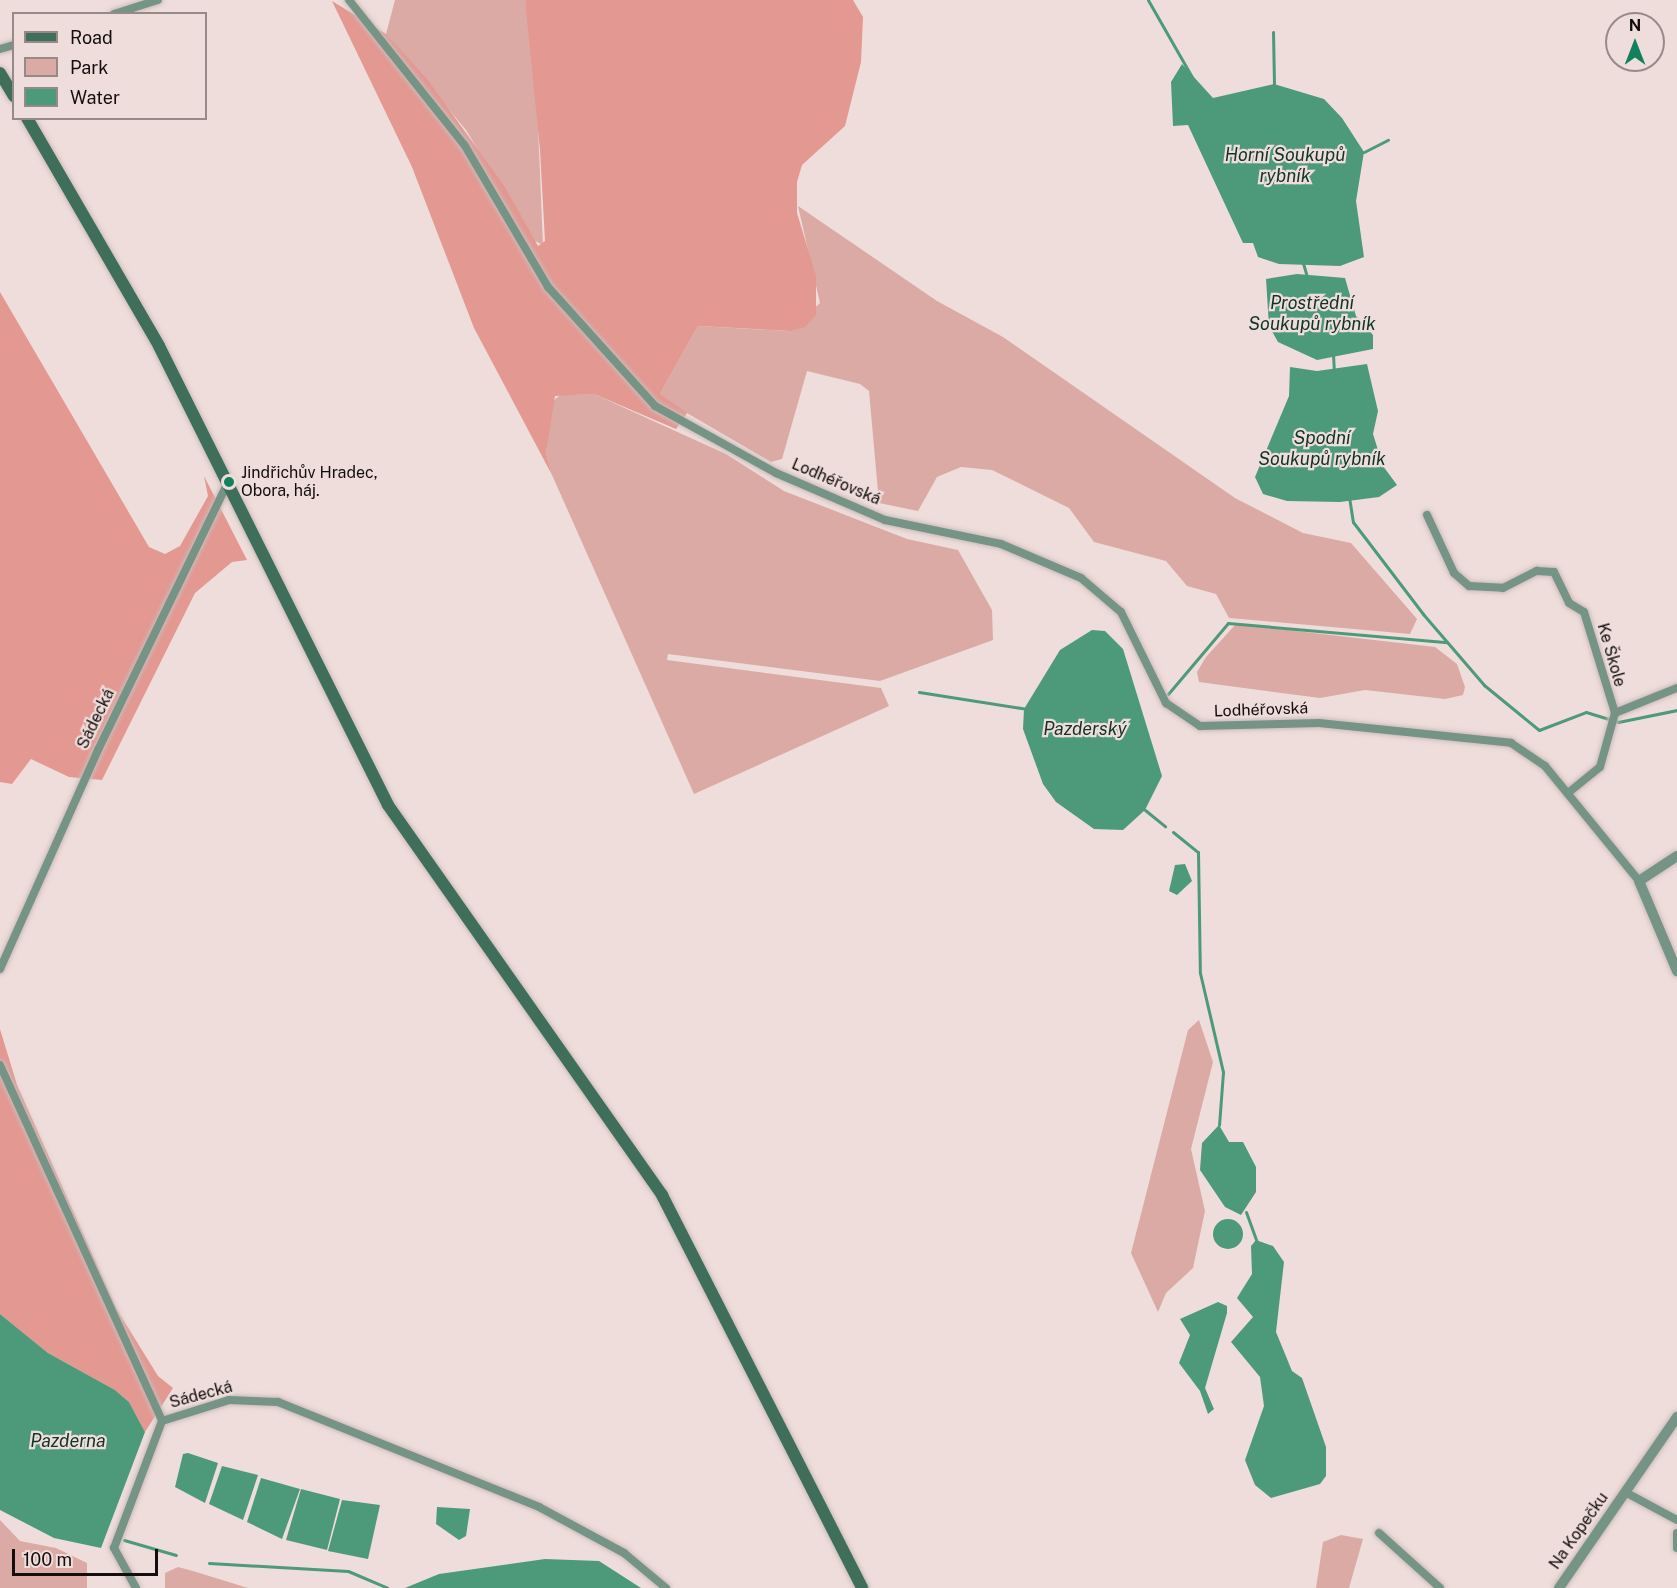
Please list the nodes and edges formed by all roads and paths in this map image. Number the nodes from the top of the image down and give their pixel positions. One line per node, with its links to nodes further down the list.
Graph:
1 (158, 0): 3 (street)
2 (349, 0): 11 (street, Lodhéřovská)
3 (120, 12)
4 (0, 73): 5 (main road)
5 (12, 93)
6 (28, 120): 7 (main road)
7 (226, 486): 14 (street, Sádecká); 26 (main road)
8 (1427, 515): 10 (street, Ke Škole)
9 (1677, 688): 10 (street, Ke Škole)
10 (1615, 713): 11 (street, Ke Škole)
11 (1568, 793): 13 (street, Lodhéřovská)
12 (1677, 856): 13 (street)
13 (1640, 881): 15 (street, Lodhéřovská)
14 (0, 969)
15 (1677, 971)
16 (0, 1065): 18 (street, Sádecká)
17 (1677, 1418): 19 (street, Na Kopečku)
18 (162, 1421): 24 (street); 25 (street, Sádecká)
19 (1625, 1492): 20 (street); 28 (street, Na Kopečku)
20 (1677, 1520)
21 (1379, 1533): 27 (street)
22 (1677, 1533): 23 (street)
23 (1677, 1548)
24 (136, 1588)
25 (666, 1588)
26 (862, 1588)
27 (1440, 1588)
28 (1559, 1588)

